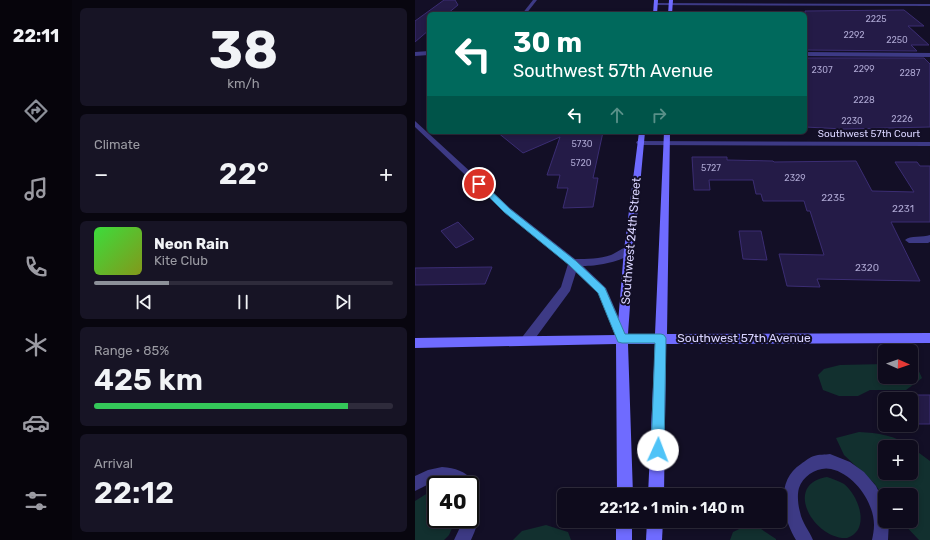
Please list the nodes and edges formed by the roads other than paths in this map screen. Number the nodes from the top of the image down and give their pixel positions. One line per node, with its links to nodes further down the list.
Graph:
1 (535, 0): 5 (street)
2 (656, 2): 3 (street); 6 (main road)
3 (670, 2): 4 (street)
4 (930, 5)
5 (526, 12)
6 (655, 12)
7 (427, 53): 8 (street)
8 (415, 54)
9 (807, 54): 10 (street)
10 (930, 55)
11 (415, 123): 12 (street)
12 (427, 132): 16 (street)
13 (429, 134): 23 (street)
14 (642, 134): 17 (main road, Southwest 24th Street)
15 (667, 134): 18 (main road)
16 (416, 136)
17 (641, 143): 18 (street, Southwest 57th Court); 22 (main road, Southwest 24th Street)
18 (667, 143): 19 (street, Southwest 57th Court); 24 (main road)
19 (930, 144)
20 (930, 238): 21 (lane)
21 (909, 240)
22 (629, 250): 23 (street); 26 (main road, Southwest 24th Street)
23 (573, 263): 26 (street); 27 (street)
24 (661, 338): 25 (main road, Southwest 57th Avenue); 26 (main road, Southwest 57th Avenue); 34 (main road)
25 (930, 338)
26 (622, 339): 27 (main road, Southwest 57th Avenue); 33 (main road, Southwest 24th Street)
27 (527, 340): 28 (main road, Southwest 57th Avenue)
28 (415, 343)
29 (430, 476): 30 (street)
30 (456, 476)
31 (427, 478): 32 (street)
32 (415, 484)
33 (625, 488)
34 (656, 488)
35 (468, 528): 38 (street)
36 (624, 528): 39 (main road)
37 (655, 528): 40 (main road)
38 (462, 540)
39 (624, 540)
40 (654, 540)
41 (805, 540): 42 (street)
42 (880, 540)

